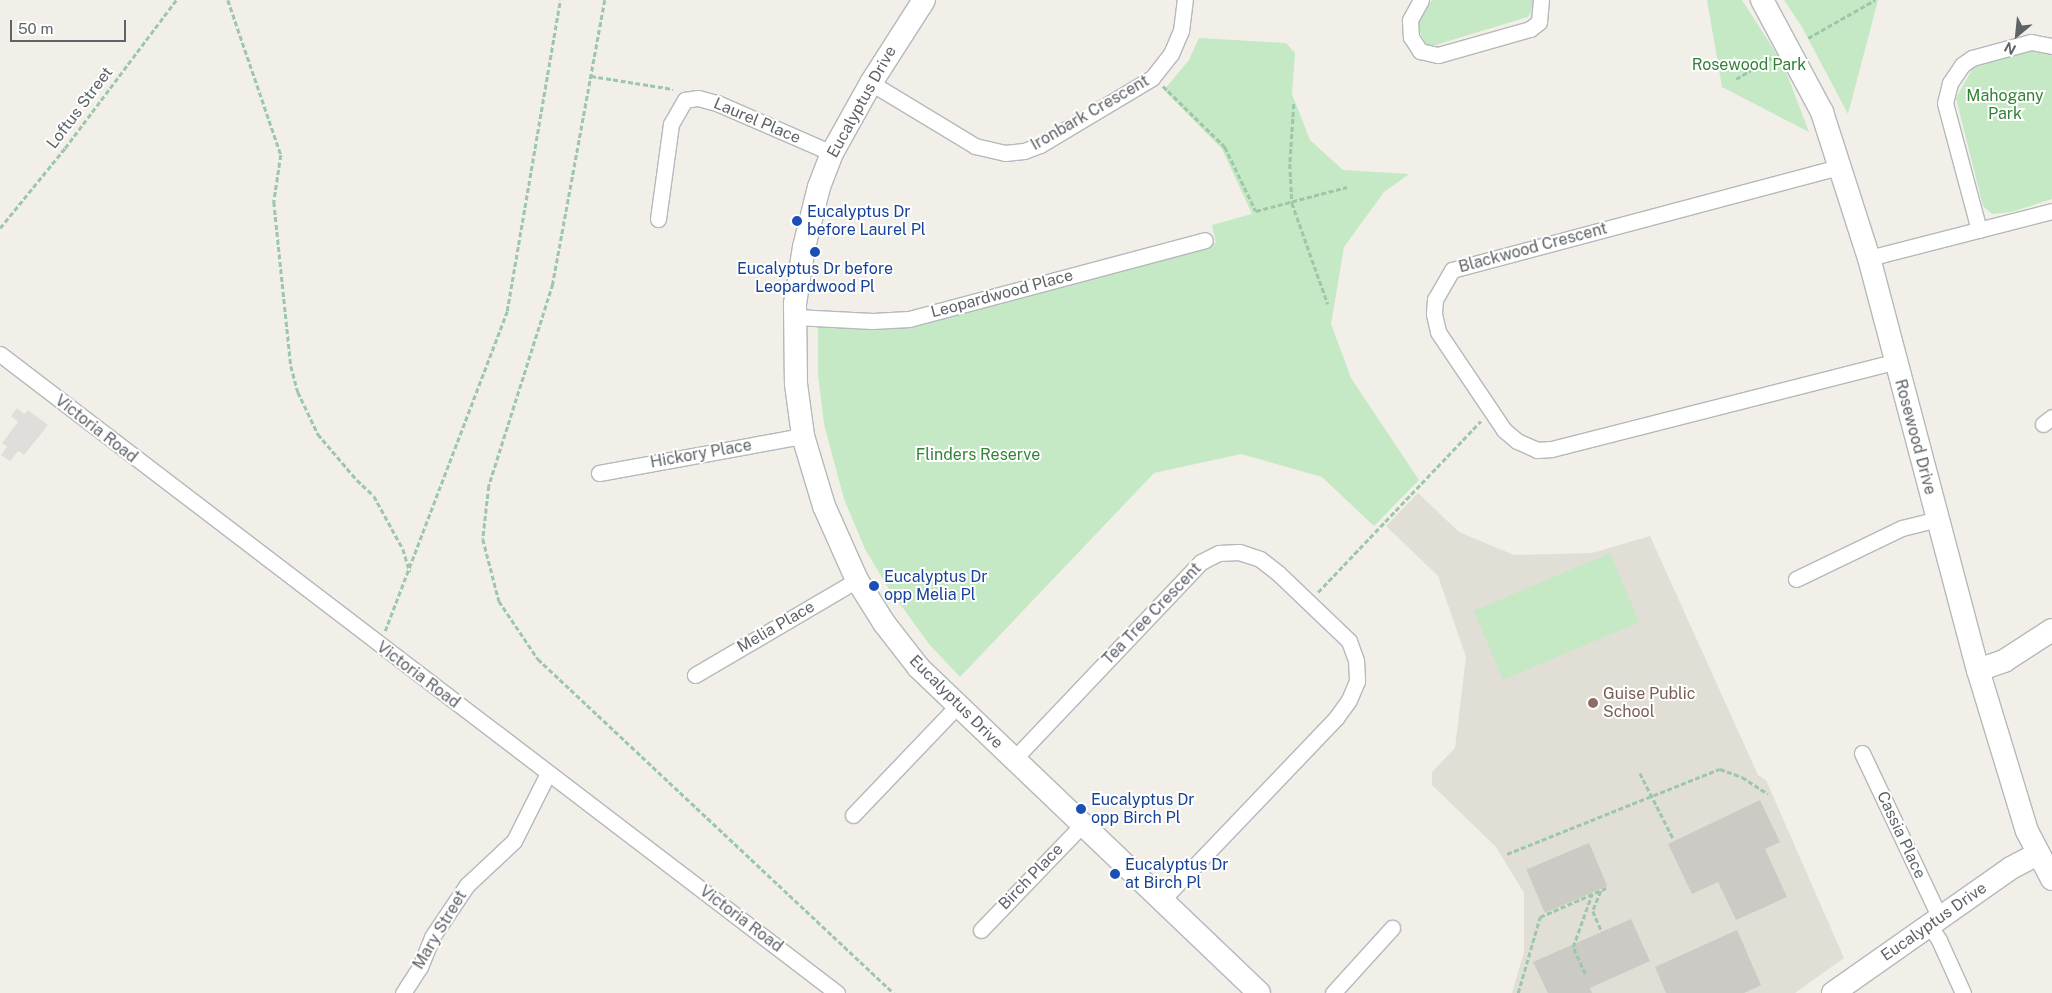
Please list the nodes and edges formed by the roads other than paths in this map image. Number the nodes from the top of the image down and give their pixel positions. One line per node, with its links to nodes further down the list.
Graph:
1 (1185, 0): 7 (street, Ironbark Crescent)
2 (1420, 0): 3 (street)
3 (1541, 0)
4 (1762, 0): 9 (street, Rosewood Drive)
5 (917, 2): 7 (street, Eucalyptus Drive)
6 (2052, 46): 12 (street)
7 (871, 83): 8 (street, Eucalyptus Drive)
8 (832, 153): 11 (street, Laurel Place); 15 (street, Eucalyptus Drive)
9 (1839, 166): 14 (street, Rosewood Drive); 17 (street, Blackwood Crescent)
10 (2052, 210): 12 (street)
11 (658, 219)
12 (1979, 230): 14 (street)
13 (1205, 240): 15 (street, Leopardwood Place)
14 (1869, 258): 17 (street, Rosewood Drive)
15 (795, 317): 18 (street, Eucalyptus Drive)
16 (0, 354): 29 (street, Victoria Road)
17 (1894, 362): 20 (street, Rosewood Drive)
18 (803, 436): 19 (street, Hickory Place); 22 (street, Eucalyptus Drive)
19 (600, 473)
20 (1937, 519): 21 (street); 24 (street, Rosewood Drive)
21 (1796, 579)
22 (857, 580): 25 (street, Melia Place); 26 (street, Eucalyptus Drive)
23 (2052, 630): 24 (street)
24 (1978, 670): 32 (street, Rosewood Drive)
25 (695, 675)
26 (957, 706): 28 (street, Eucalyptus Drive); 30 (street)
27 (1862, 753): 35 (street, Cassia Place)
28 (1013, 760): 31 (street, Eucalyptus Drive); 34 (street, Tea Tree Crescent)
29 (548, 773): 38 (street, Mary Street); 39 (street, Victoria Road)
30 (853, 815)
31 (1082, 825): 34 (street, Eucalyptus Drive); 37 (street, Birch Place)
32 (2037, 854): 33 (street, Rosewood Drive); 35 (street, Eucalyptus Drive)
33 (2052, 879)
34 (1161, 901): 40 (street, Eucalyptus Drive)
35 (1934, 922): 42 (street, Eucalyptus Drive); 43 (street, Cassia Place)
36 (1392, 928): 41 (street)
37 (981, 930)
38 (403, 993)
39 (837, 993)
40 (1259, 993)
41 (1333, 993)
42 (1833, 993)
43 (1963, 993)

